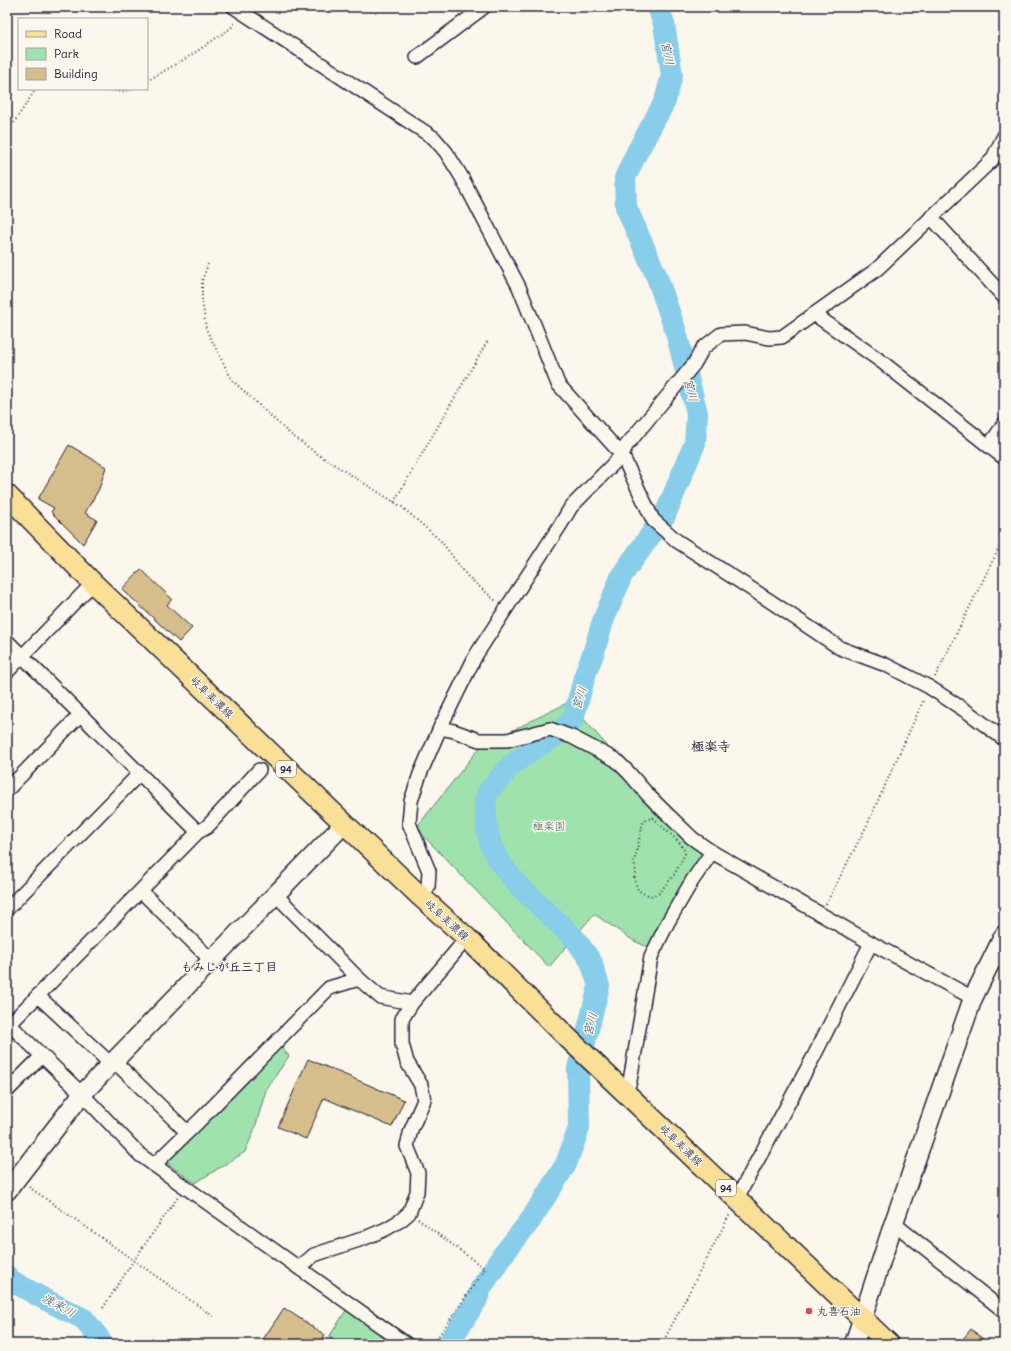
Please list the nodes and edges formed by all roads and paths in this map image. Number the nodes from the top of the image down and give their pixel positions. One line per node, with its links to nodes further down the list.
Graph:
1 (484, 7): 3 (street)
2 (241, 9): 4 (path); 17 (street)
3 (417, 57)
4 (148, 80)
5 (35, 90): 8 (path)
6 (111, 90): 7 (path)
7 (128, 90)
8 (7, 133)
9 (1004, 136): 10 (street)
10 (931, 217): 12 (street); 13 (street)
11 (208, 264): 20 (path)
12 (1004, 297)
13 (814, 314): 16 (street); 17 (street)
14 (488, 342): 20 (path)
15 (1004, 424): 16 (street)
16 (989, 446): 18 (street)
17 (622, 455): 23 (street); 27 (street)
18 (1004, 458)
19 (7, 495): 22 (main road, 岐阜美濃線 / 94)
20 (394, 502): 23 (path)
21 (1004, 543): 27 (path)
22 (93, 583): 25 (street); 35 (main road, 岐阜美濃線 / 94)
23 (505, 609): 29 (street)
24 (7, 641): 25 (street)
25 (22, 656): 26 (street); 28 (street)
26 (7, 672)
27 (929, 687): 30 (street); 42 (path)
28 (80, 715): 32 (street); 33 (street)
29 (440, 728): 37 (street); 40 (street)
30 (1004, 739)
31 (259, 770): 36 (street)
32 (139, 774): 36 (street); 41 (street)
33 (7, 790)
34 (655, 819): 34 (path)
35 (344, 824): 39 (street); 40 (main road, 岐阜美濃線 / 94)
36 (198, 832): 38 (street)
37 (712, 852): 42 (street); 55 (street)
38 (141, 891): 46 (street); 48 (street)
39 (276, 895): 46 (street); 47 (street)
40 (419, 895): 44 (main road, 岐阜美濃線 / 94)
41 (7, 909)
42 (820, 914): 45 (street)
43 (1004, 936): 49 (street)
44 (467, 938): 50 (street); 55 (main road, 岐阜美濃線 / 94)
45 (871, 943): 49 (street); 61 (street)
46 (211, 960): 53 (street)
47 (359, 979): 50 (street); 57 (street)
48 (38, 996): 51 (street); 53 (street)
49 (973, 998): 63 (street)
50 (412, 1003): 62 (street)
51 (8, 1024): 52 (street)
52 (42, 1056): 54 (street); 56 (street)
53 (112, 1063): 56 (street); 57 (street)
54 (7, 1091)
55 (626, 1092): 61 (main road, 岐阜美濃線 / 94)
56 (82, 1094): 58 (street); 59 (street)
57 (187, 1132): 58 (street)
58 (154, 1165): 60 (street)
59 (12, 1184): 64 (path)
60 (186, 1186): 64 (path); 65 (street)
61 (737, 1198): 69 (main road, 岐阜美濃線 / 94); 72 (path)
62 (409, 1212): 65 (street); 71 (path)
63 (894, 1226): 67 (street); 69 (street)
64 (134, 1260): 66 (path); 68 (path)
65 (299, 1268): 70 (street)
66 (102, 1308)
67 (1004, 1311)
68 (213, 1316)
69 (863, 1318): 73 (street); 74 (main road, 岐阜美濃線 / 94)
70 (406, 1344)
71 (433, 1344)
72 (662, 1344)
73 (854, 1344)
74 (889, 1344)

